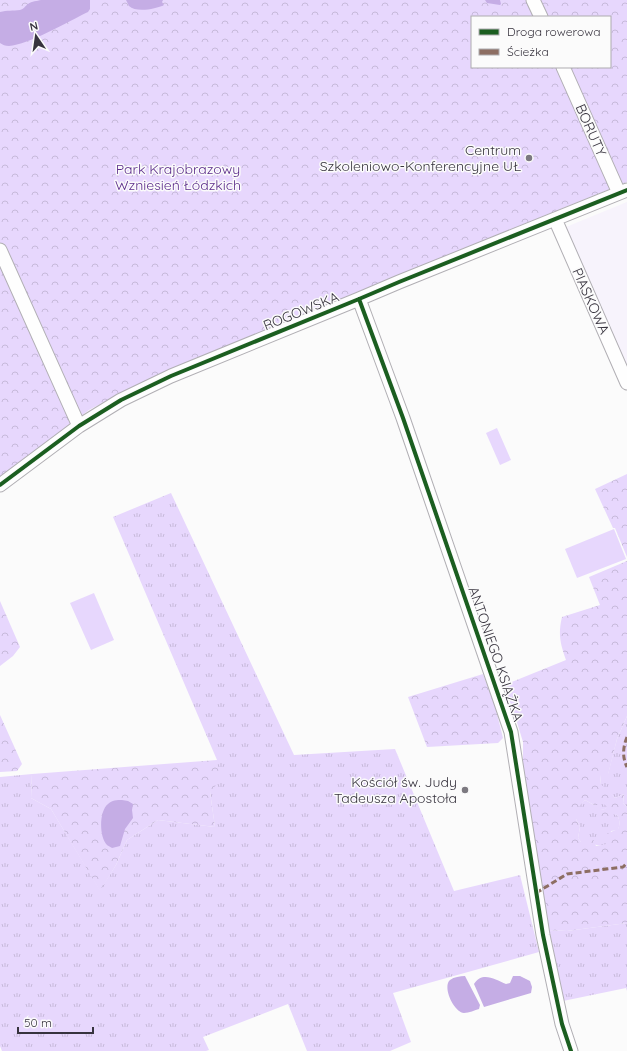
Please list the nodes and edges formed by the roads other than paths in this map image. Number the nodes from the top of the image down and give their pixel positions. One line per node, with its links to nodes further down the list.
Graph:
1 (533, 0): 2 (street)
2 (541, 16)
3 (563, 68): 4 (street, BORUTY)
4 (623, 192): 5 (street, ROGOWSKA)
5 (555, 219): 7 (street, ROGOWSKA); 8 (street, PIASKOWA)
6 (0, 250): 9 (street)
7 (359, 299): 9 (street, ROGOWSKA); 11 (street, ANTONIEGO KSIĄŻKA)
8 (627, 383)
9 (79, 426): 10 (street, ROGOWSKA)
10 (0, 485)
11 (571, 1051)

